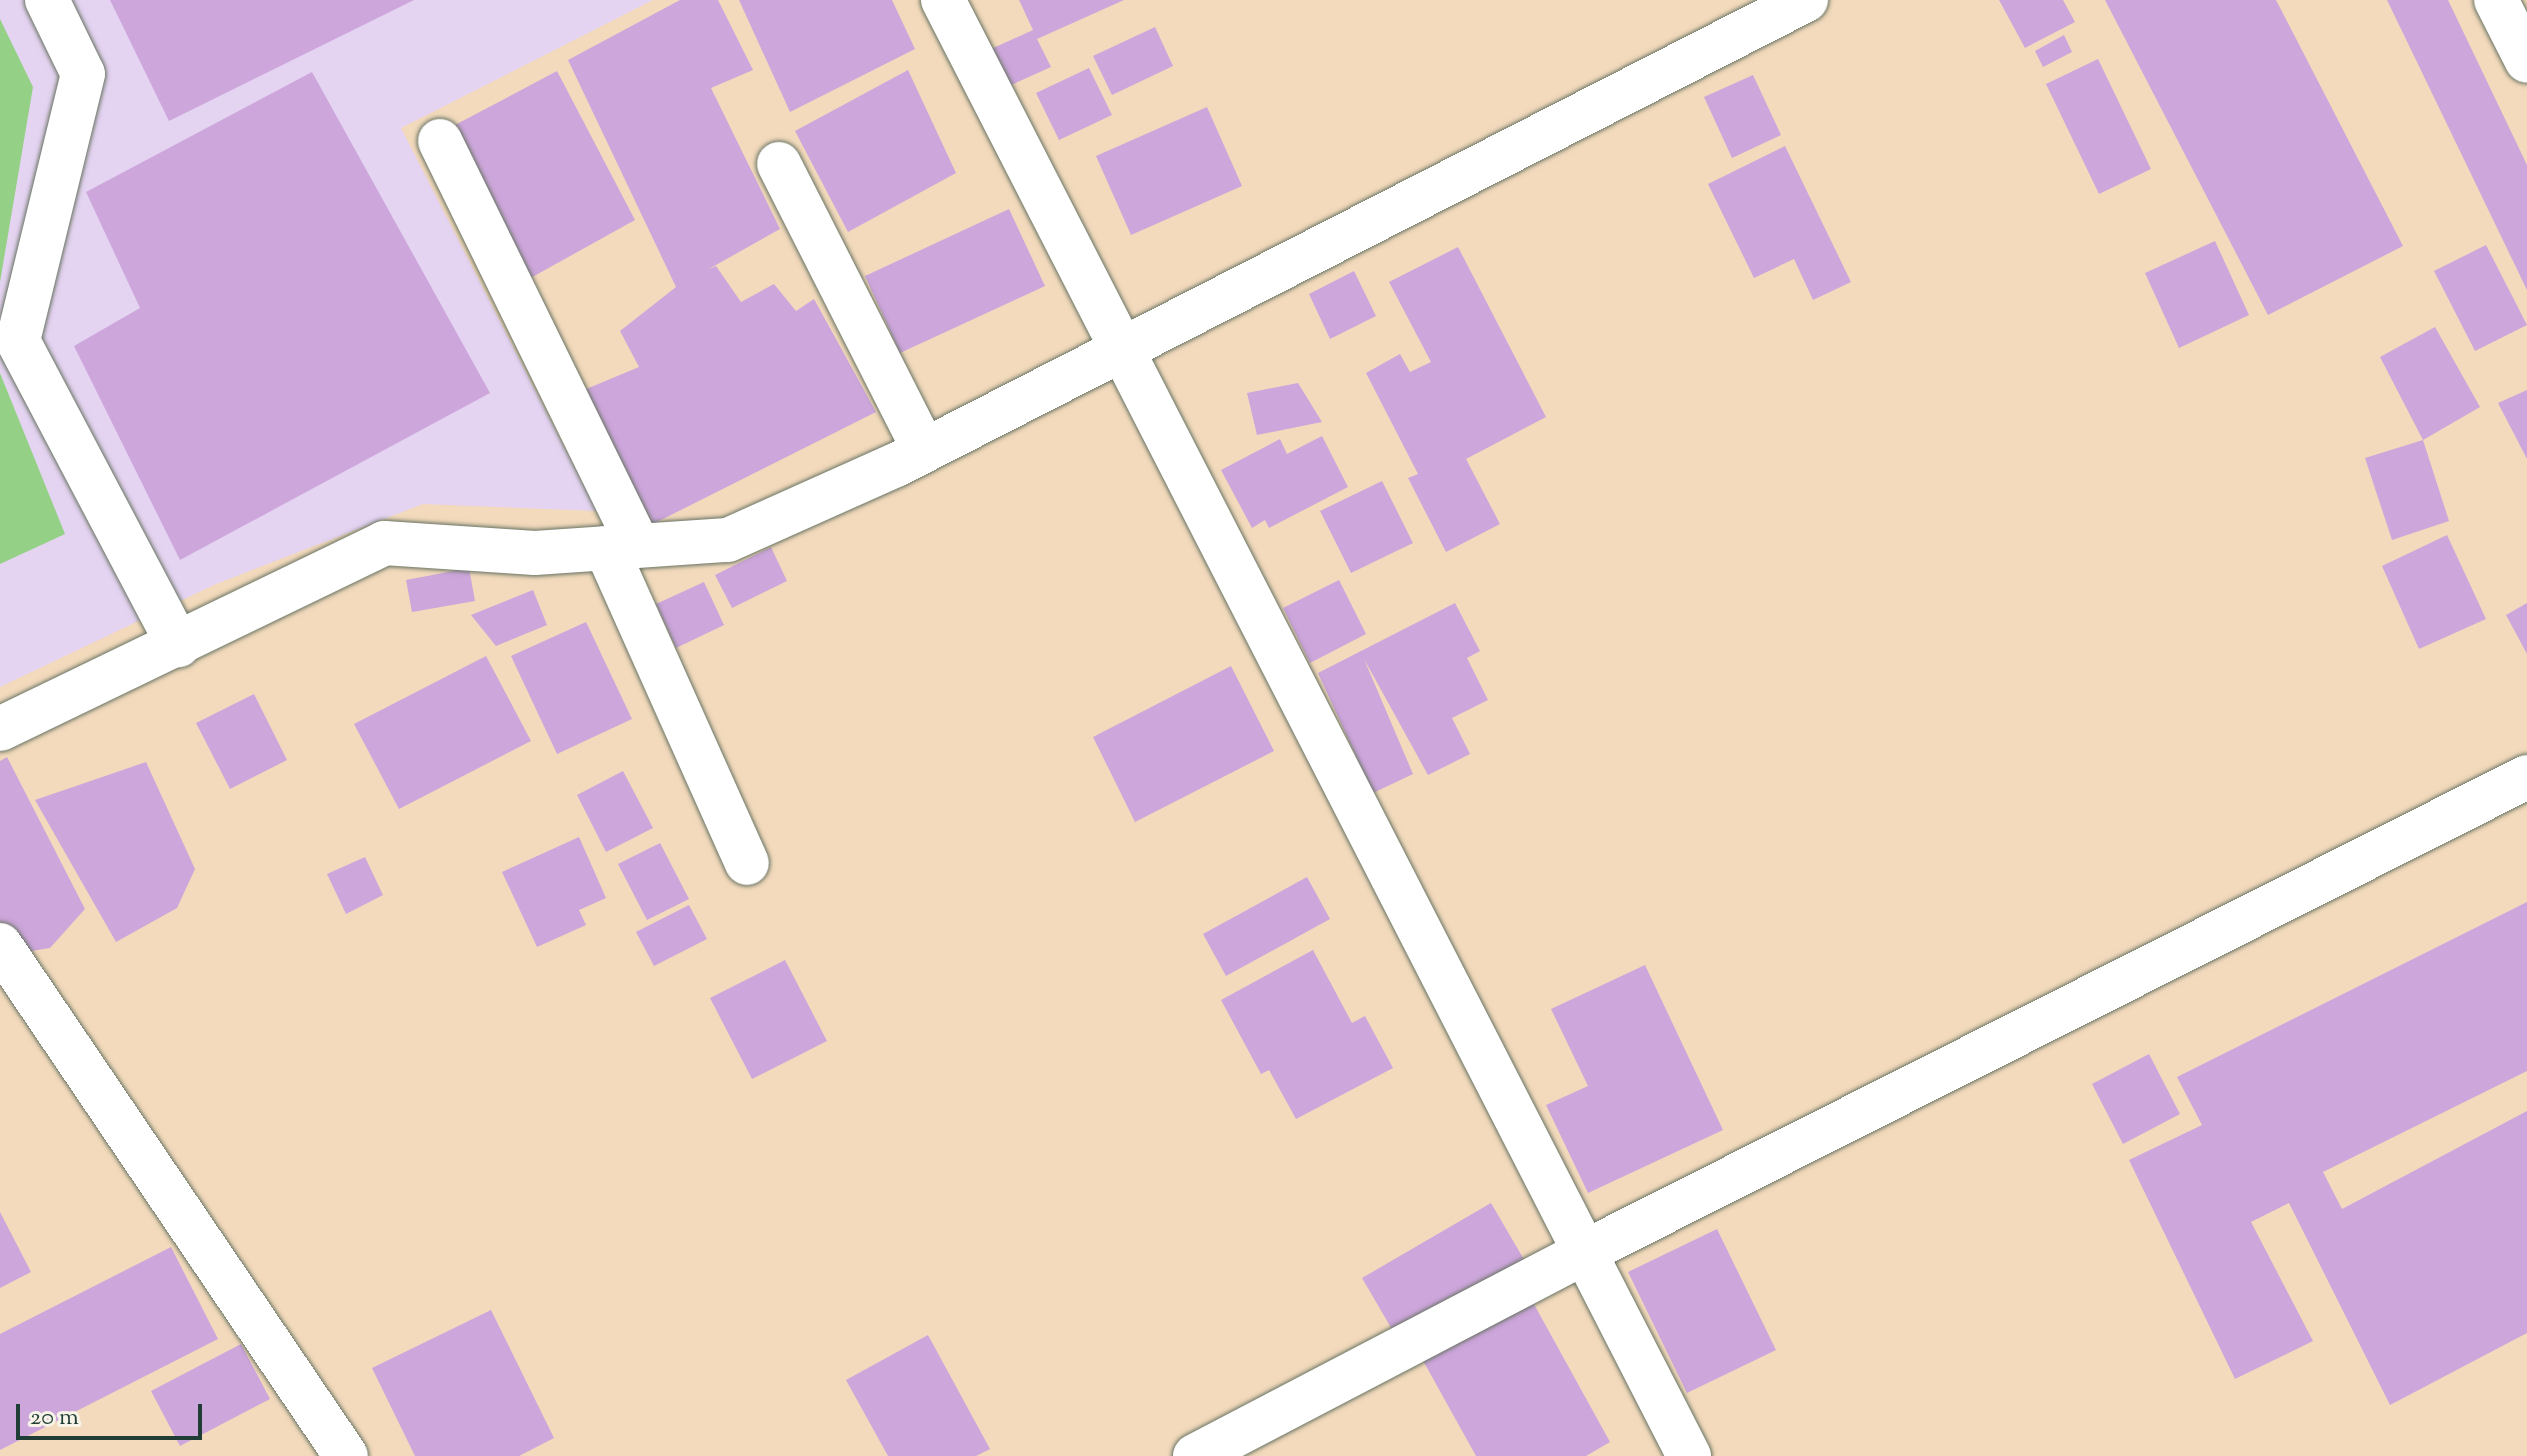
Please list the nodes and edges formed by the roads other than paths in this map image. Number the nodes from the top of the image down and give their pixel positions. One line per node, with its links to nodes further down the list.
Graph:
1 (47, 0): 11 (street)
2 (943, 0): 8 (street)
3 (1806, 0): 8 (street)
4 (2496, 0): 5 (street)
5 (2527, 61)
6 (440, 141): 10 (street)
7 (779, 164): 9 (street)
8 (1122, 346): 9 (street); 16 (street)
9 (924, 450): 10 (street)
10 (622, 547): 11 (street); 14 (street)
11 (178, 645): 12 (street)
12 (0, 729)
13 (2527, 777): 16 (street)
14 (747, 863)
15 (0, 945): 17 (street)
16 (1585, 1252): 18 (street); 19 (street)
17 (346, 1456)
18 (1195, 1456)
19 (1689, 1456)

